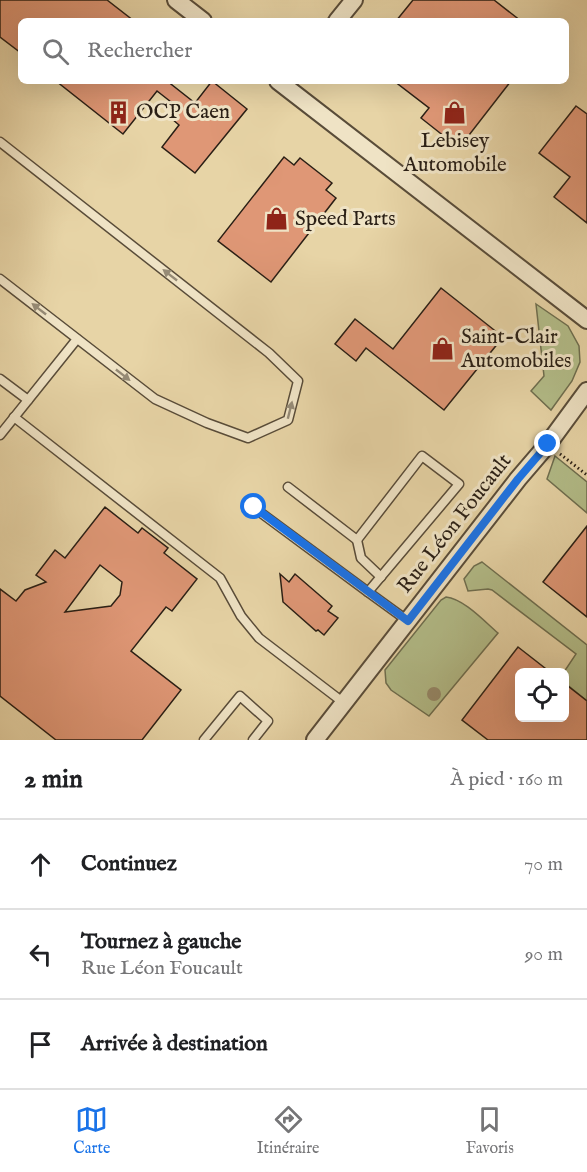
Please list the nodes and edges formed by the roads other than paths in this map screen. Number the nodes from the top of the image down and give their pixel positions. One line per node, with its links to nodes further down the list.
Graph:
1 (176, 0): 3 (street)
2 (354, 0): 4 (street)
3 (199, 18)
4 (339, 18)
5 (285, 84): 8 (street)
6 (0, 142): 9 (lane, one-way to 6)
7 (0, 279): 9 (lane, one-way to 7)
8 (587, 320)
9 (77, 339): 12 (lane)
10 (0, 379): 12 (lane)
11 (587, 392): 20 (street, Rue Léon Foucault)
12 (28, 400): 13 (lane)
13 (14, 417): 14 (lane); 21 (lane)
14 (0, 435)
15 (288, 487): 17 (lane)
16 (254, 507): 19 (lane)
17 (357, 540): 18 (lane); 18 (lane)
18 (381, 577): 19 (lane)
19 (368, 592): 20 (lane)
20 (408, 621): 21 (street, Rue Léon Foucault)
21 (344, 703): 24 (street, Rue Léon Foucault)
22 (204, 740): 23 (lane)
23 (253, 740)
24 (315, 740)

